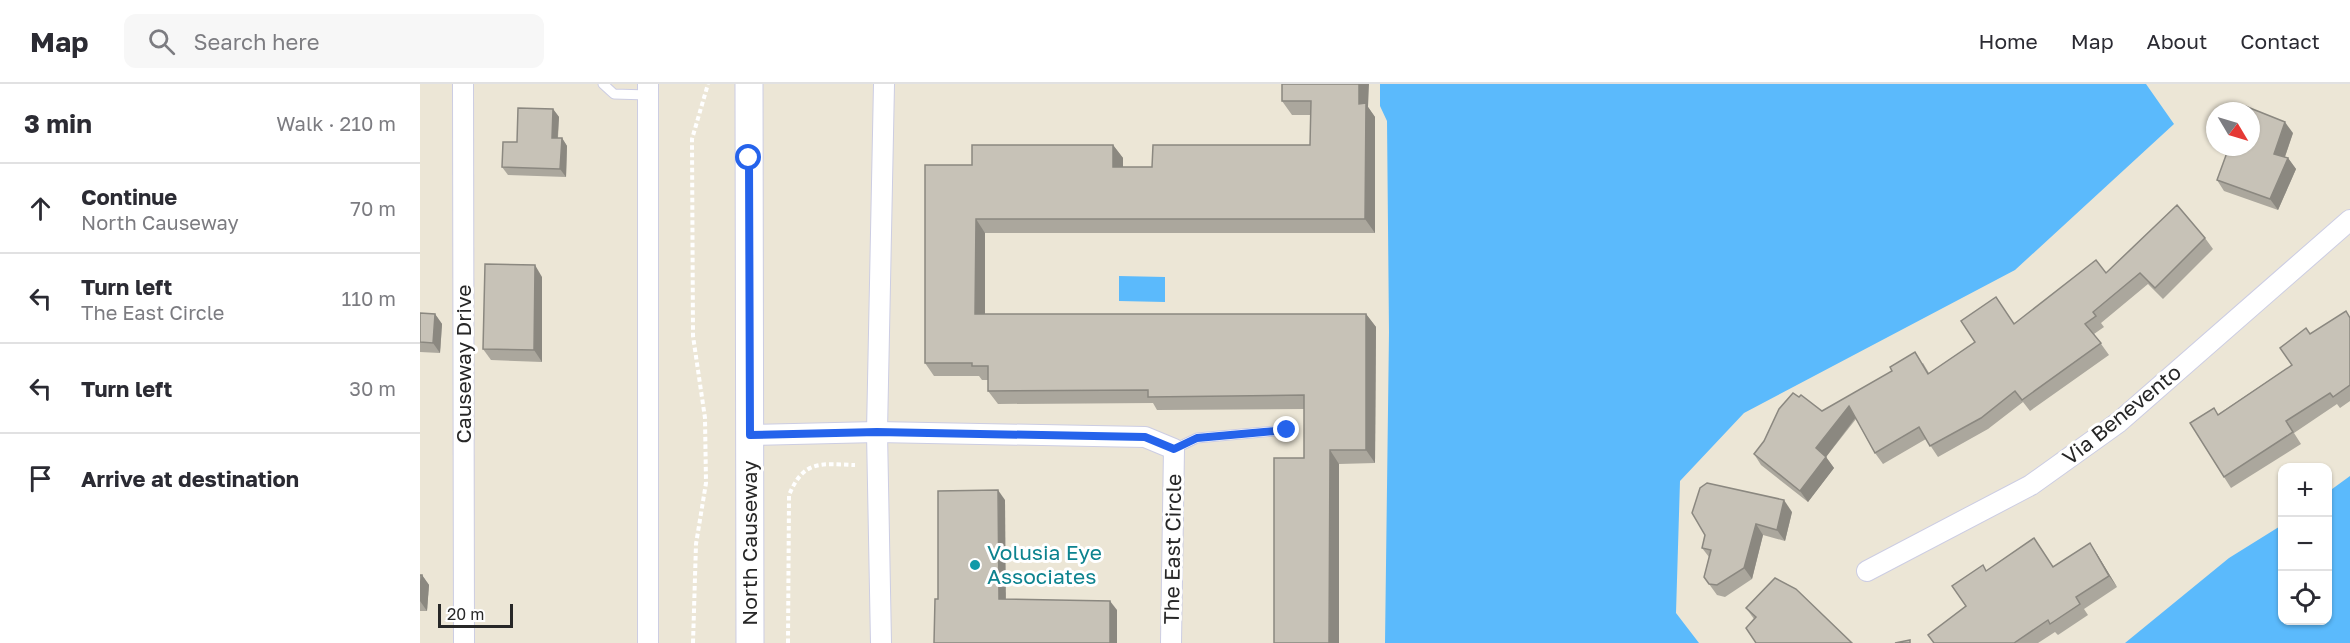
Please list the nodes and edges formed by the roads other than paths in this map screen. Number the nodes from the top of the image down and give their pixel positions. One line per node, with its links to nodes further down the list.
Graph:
1 (463, 84): 12 (street, Causeway Drive)
2 (603, 84): 5 (lane)
3 (749, 84): 9 (main road, North Causeway)
4 (884, 84): 8 (street)
5 (648, 89): 13 (street)
6 (2350, 220): 11 (street, Via Benevento)
7 (1287, 430): 10 (lane)
8 (877, 432): 9 (street, The East Circle); 10 (street, The East Circle); 15 (street)
9 (750, 435): 14 (main road, North Causeway)
10 (1174, 449): 16 (street, The East Circle)
11 (1867, 571)
12 (465, 643)
13 (648, 643)
14 (750, 643)
15 (881, 643)
16 (1171, 643)

